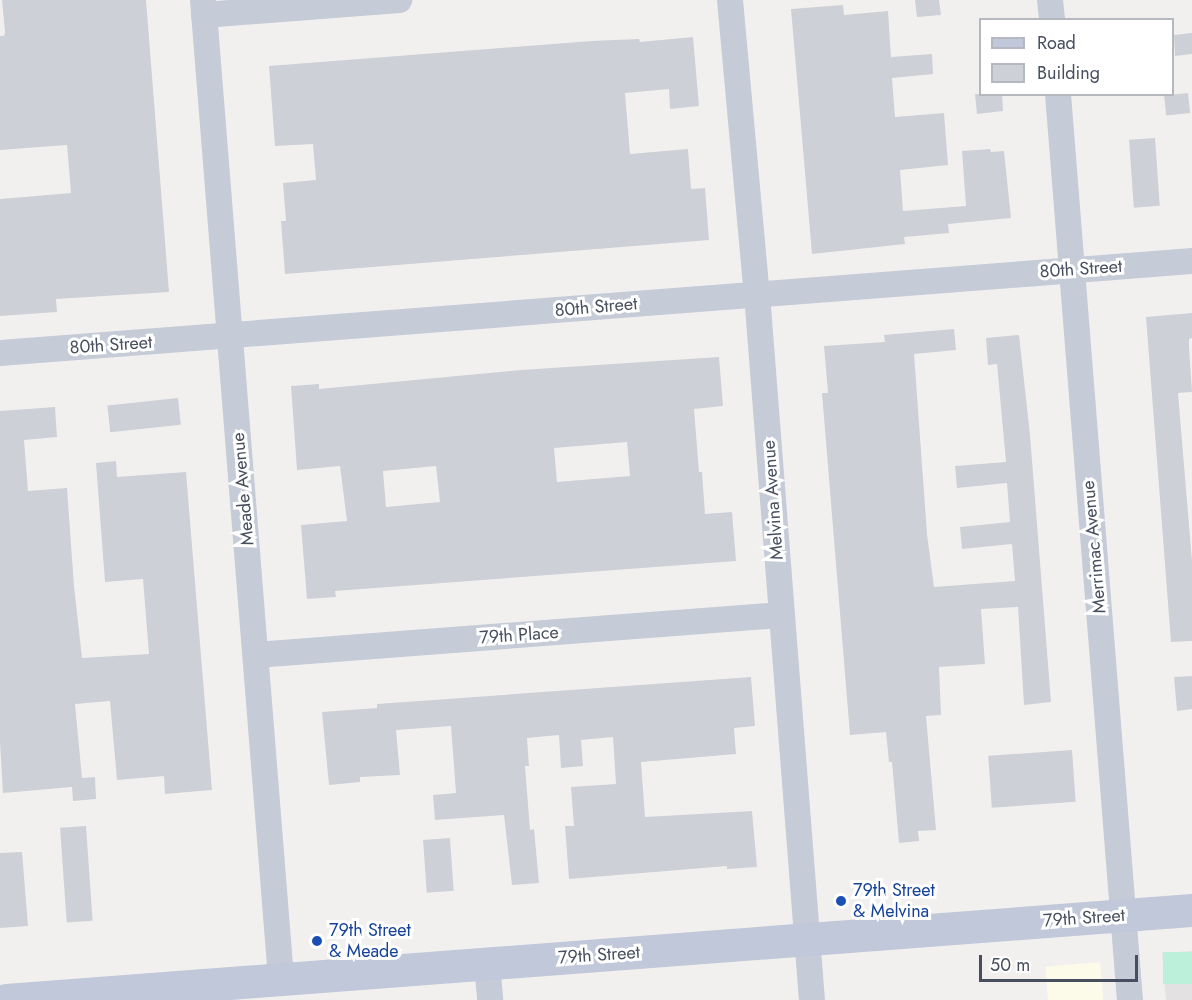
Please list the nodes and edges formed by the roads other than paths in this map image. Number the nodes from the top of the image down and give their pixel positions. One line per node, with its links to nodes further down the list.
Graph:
1 (399, 0): 4 (street)
2 (730, 0): 9 (street, Melvina Avenue)
3 (1050, 0): 5 (street)
4 (203, 7): 10 (street, Meade Avenue)
5 (1052, 18)
6 (1058, 96): 8 (street, Merrimac Avenue)
7 (1192, 261): 8 (street, 80th Street)
8 (1072, 270): 9 (street, 80th Street); 15 (street, Merrimac Avenue)
9 (757, 294): 10 (street, 80th Street); 12 (street, Melvina Avenue)
10 (231, 336): 11 (street, 80th Street); 13 (street, Meade Avenue)
11 (0, 353)
12 (782, 615): 13 (street, 79th Place); 16 (street, Melvina Avenue)
13 (256, 655): 18 (street, Meade Avenue)
14 (1192, 910): 15 (main road, 79th Street)
15 (1123, 915): 16 (main road, 79th Street); 23 (street, Merrimac Avenue)
16 (807, 939): 17 (main road, 79th Street); 22 (street, Melvina Avenue)
17 (487, 963): 18 (main road, 79th Street); 21 (street)
18 (281, 979): 19 (main road, 79th Street)
19 (166, 994): 20 (main road, 79th Street)
20 (6, 1000)
21 (490, 1000)
22 (812, 1000)
23 (1130, 1000)

